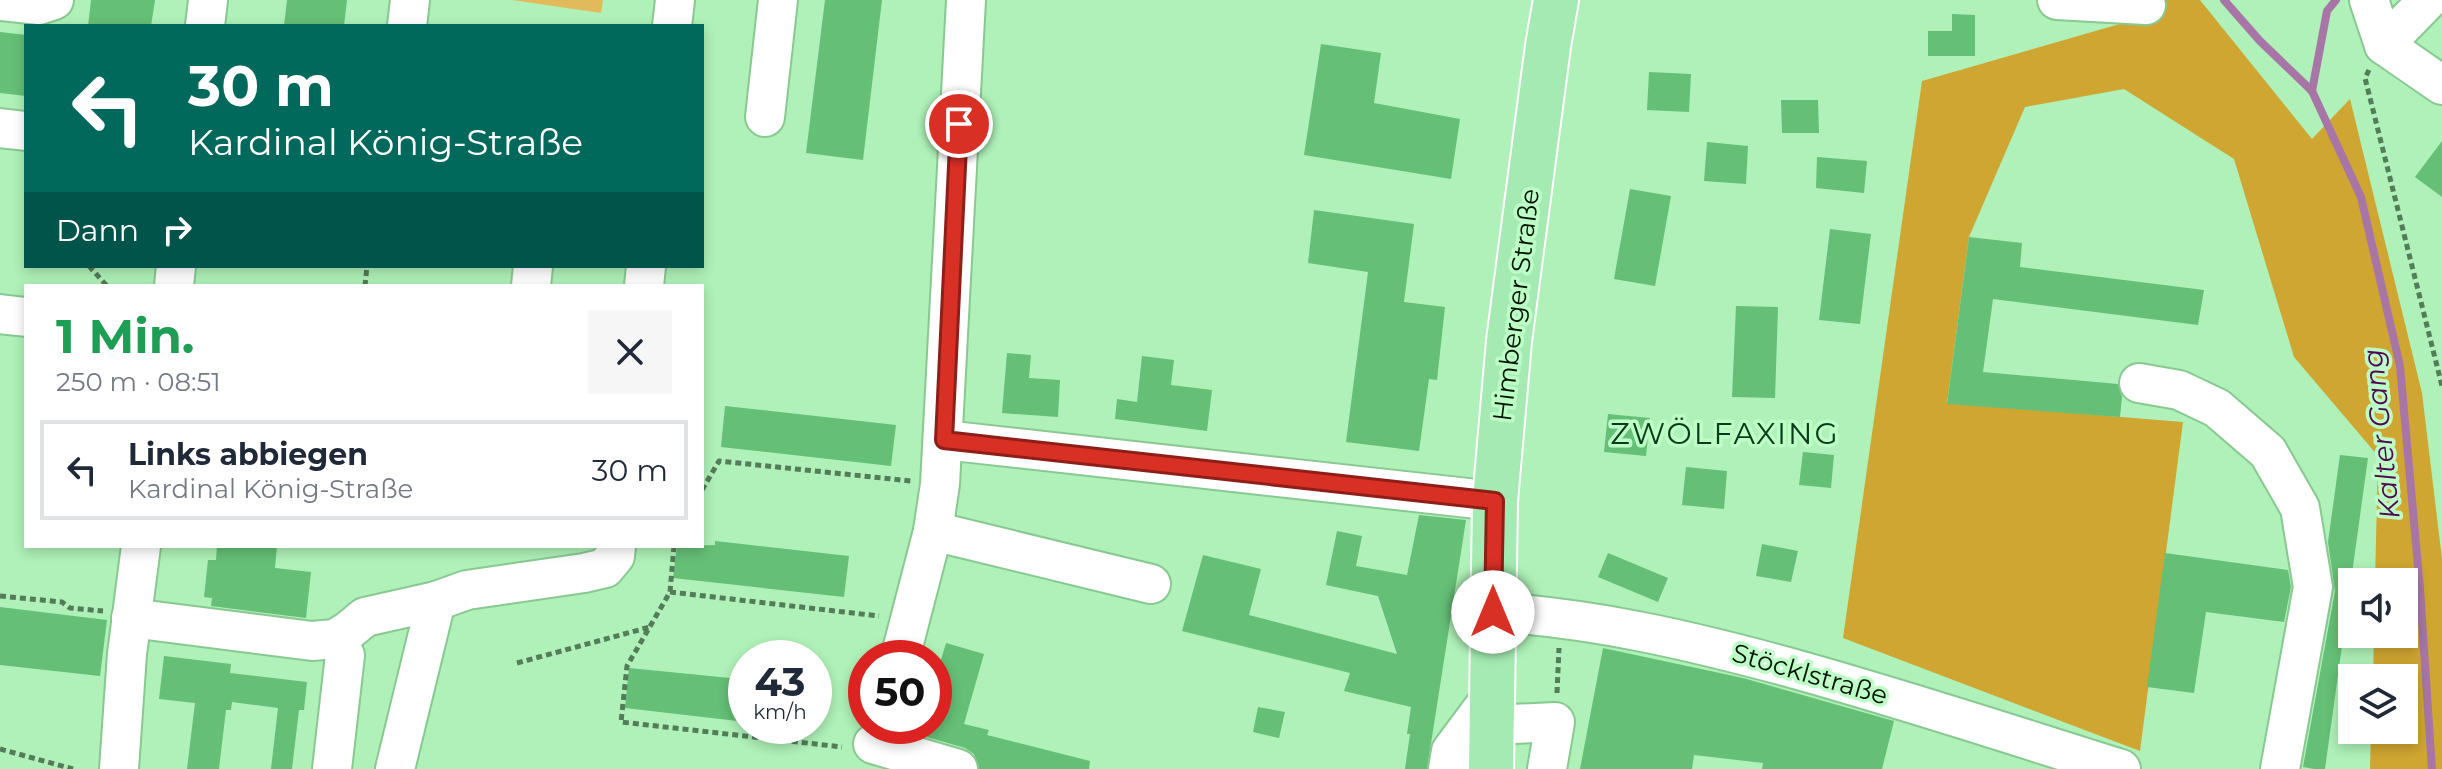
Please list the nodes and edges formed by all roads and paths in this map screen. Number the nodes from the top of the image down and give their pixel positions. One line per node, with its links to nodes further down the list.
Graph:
1 (54, 0): 11 (street)
2 (208, 0): 13 (street)
3 (410, 0): 14 (street)
4 (675, 0): 15 (street)
5 (778, 0): 18 (street)
6 (966, 0): 27 (street)
7 (1556, 0): 30 (main road, Himberger Straße)
8 (2057, 0): 12 (street)
9 (2369, 0): 16 (street)
10 (2428, 0): 16 (street)
11 (0, 1)
12 (2146, 5)
13 (205, 24)
14 (407, 24)
15 (672, 24)
16 (2384, 45): 17 (street); 26 (path)
17 (2442, 85)
18 (765, 117)
19 (0, 128): 20 (street)
20 (24, 131)
21 (91, 268): 22 (path)
22 (105, 284)
23 (0, 314): 24 (street)
24 (24, 317)
25 (2139, 383): 60 (street)
26 (2442, 386)
27 (944, 440): 28 (street); 30 (street)
28 (940, 484): 29 (path); 31 (street)
29 (704, 487)
30 (1495, 501): 39 (main road, Himberger Straße)
31 (933, 531): 35 (street); 41 (street)
32 (141, 548): 40 (street)
33 (616, 548): 38 (street)
34 (674, 548): 36 (path)
35 (1151, 584)
36 (670, 592): 41 (path); 42 (path)
37 (0, 596): 40 (path)
38 (436, 601): 43 (street); 54 (street)
39 (1493, 612): 47 (main road, Himberger Straße); 59 (street, Stöcklstraße)
40 (132, 616): 43 (street); 52 (street)
41 (911, 619): 44 (street)
42 (651, 627): 46 (path); 49 (path)
43 (335, 639): 53 (street)
44 (905, 640)
45 (1550, 644): 48 (path)
46 (517, 663)
47 (1492, 711): 48 (street); 56 (street); 57 (main road, Himberger Straße)
48 (1555, 722): 58 (street)
49 (872, 748): 55 (street)
50 (0, 749): 51 (path)
51 (73, 769)
52 (119, 769)
53 (332, 769)
54 (395, 769)
55 (958, 769)
56 (1448, 769)
57 (1491, 769)
58 (1547, 769)
59 (2121, 769)
60 (2280, 769)

